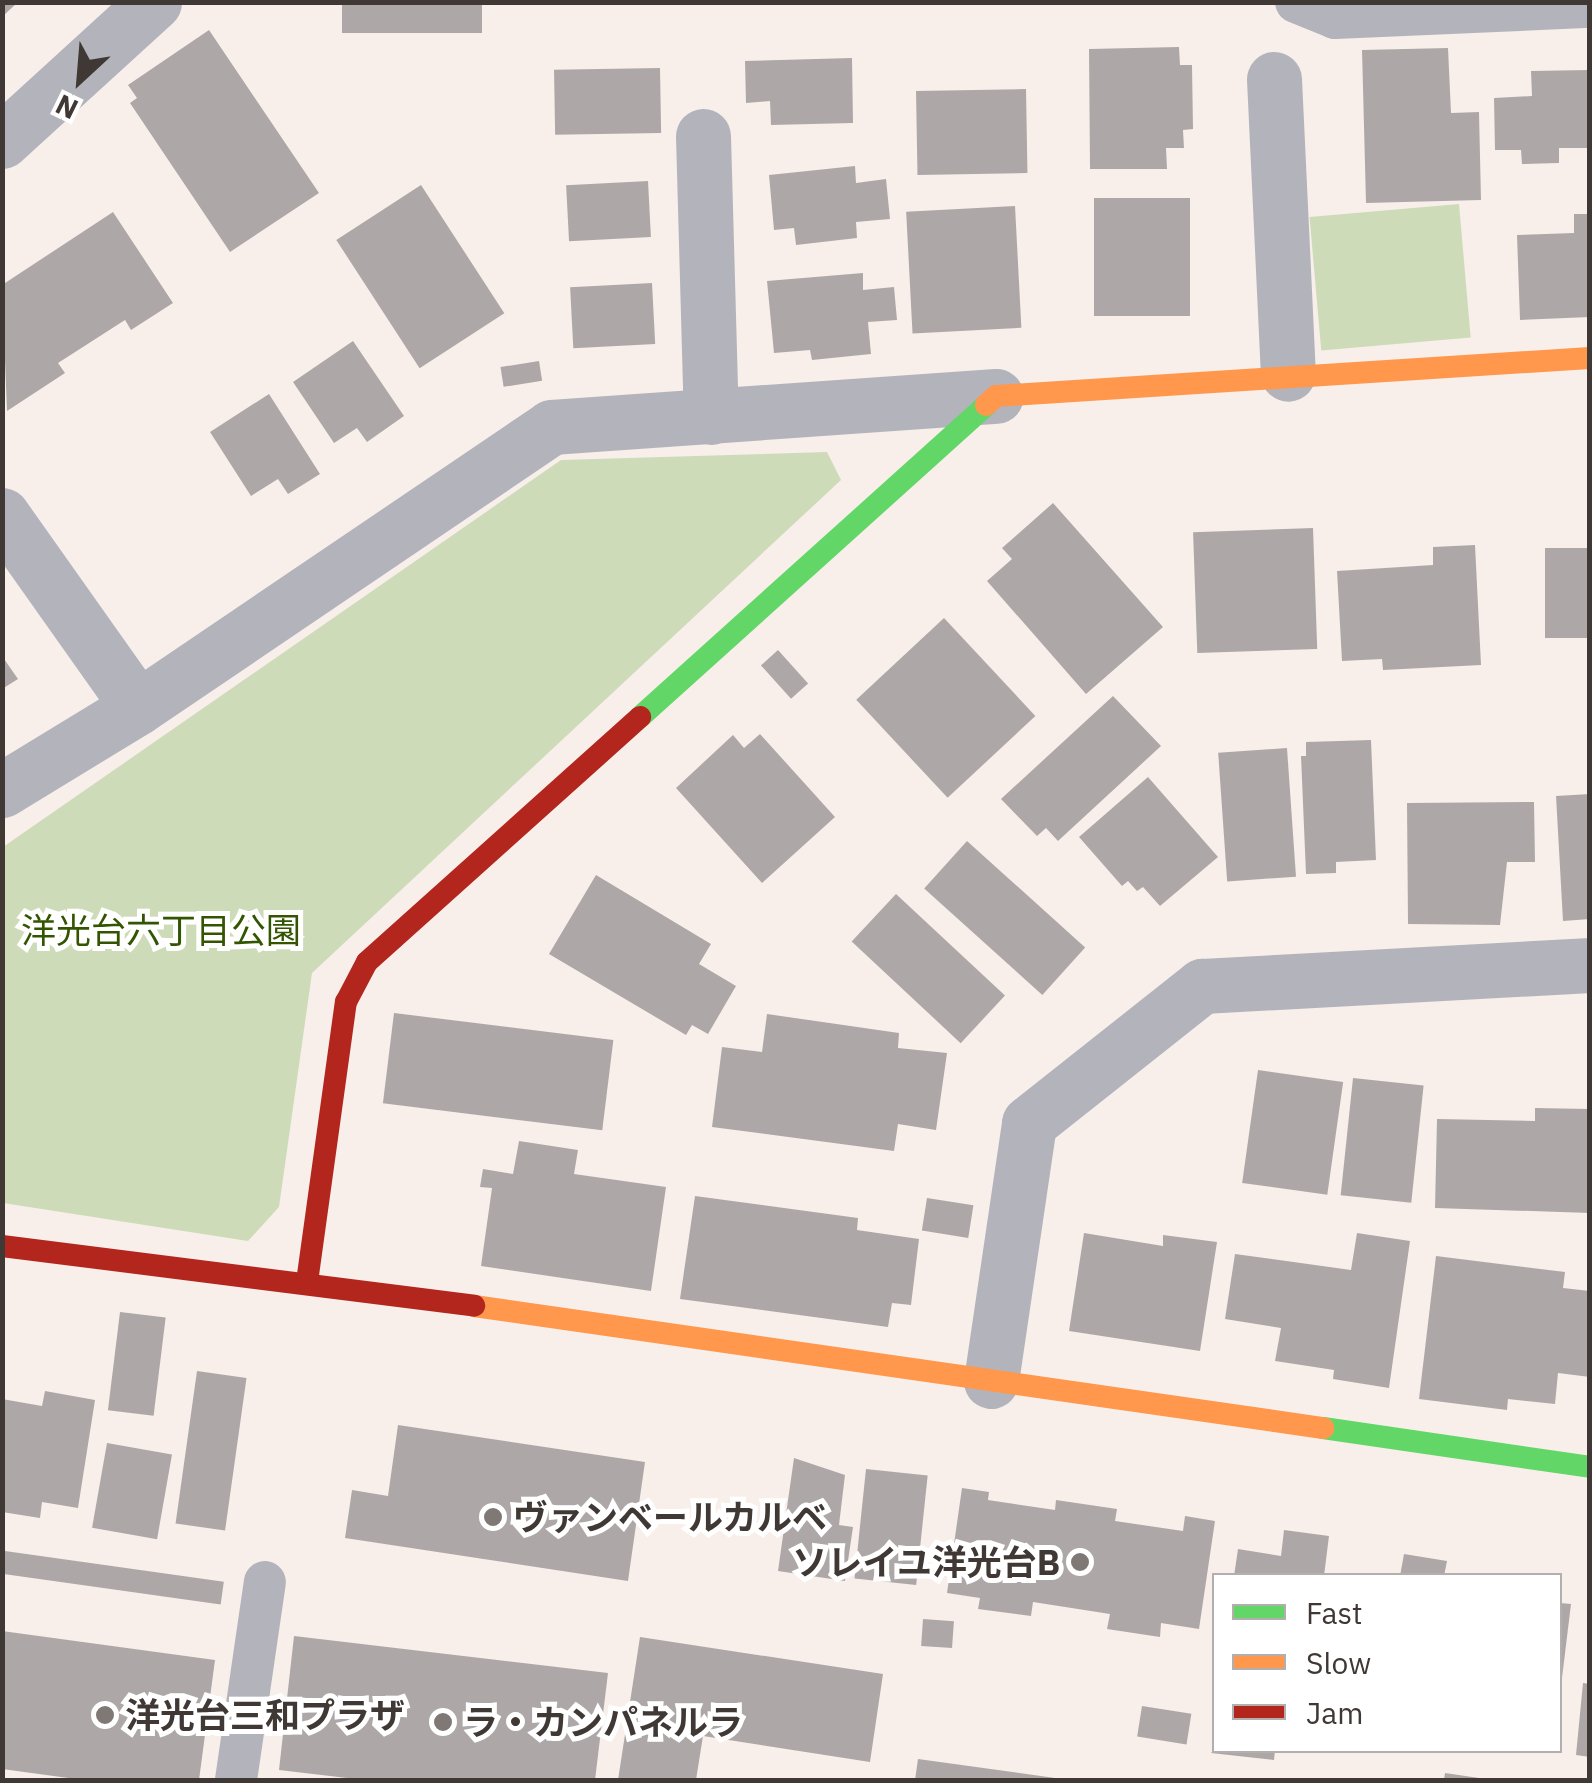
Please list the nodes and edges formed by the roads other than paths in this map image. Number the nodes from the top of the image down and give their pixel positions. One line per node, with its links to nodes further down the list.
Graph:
1 (154, 2): 6 (street)
2 (1296, 2): 3 (lane)
3 (1590, 7)
4 (1274, 79): 8 (street)
5 (703, 136): 10 (street)
6 (2, 141)
7 (1590, 358): 8 (street)
8 (1288, 374): 9 (street)
9 (996, 396): 10 (street); 16 (street)
10 (711, 417): 12 (street)
11 (2, 514): 12 (street)
12 (138, 707): 13 (street)
13 (2, 790)
14 (1590, 966): 17 (street)
15 (2, 1246): 16 (street)
16 (306, 1282): 17 (street)
17 (991, 1381): 18 (street)
18 (1590, 1467)
19 (265, 1582): 20 (lane)
20 (236, 1780)

